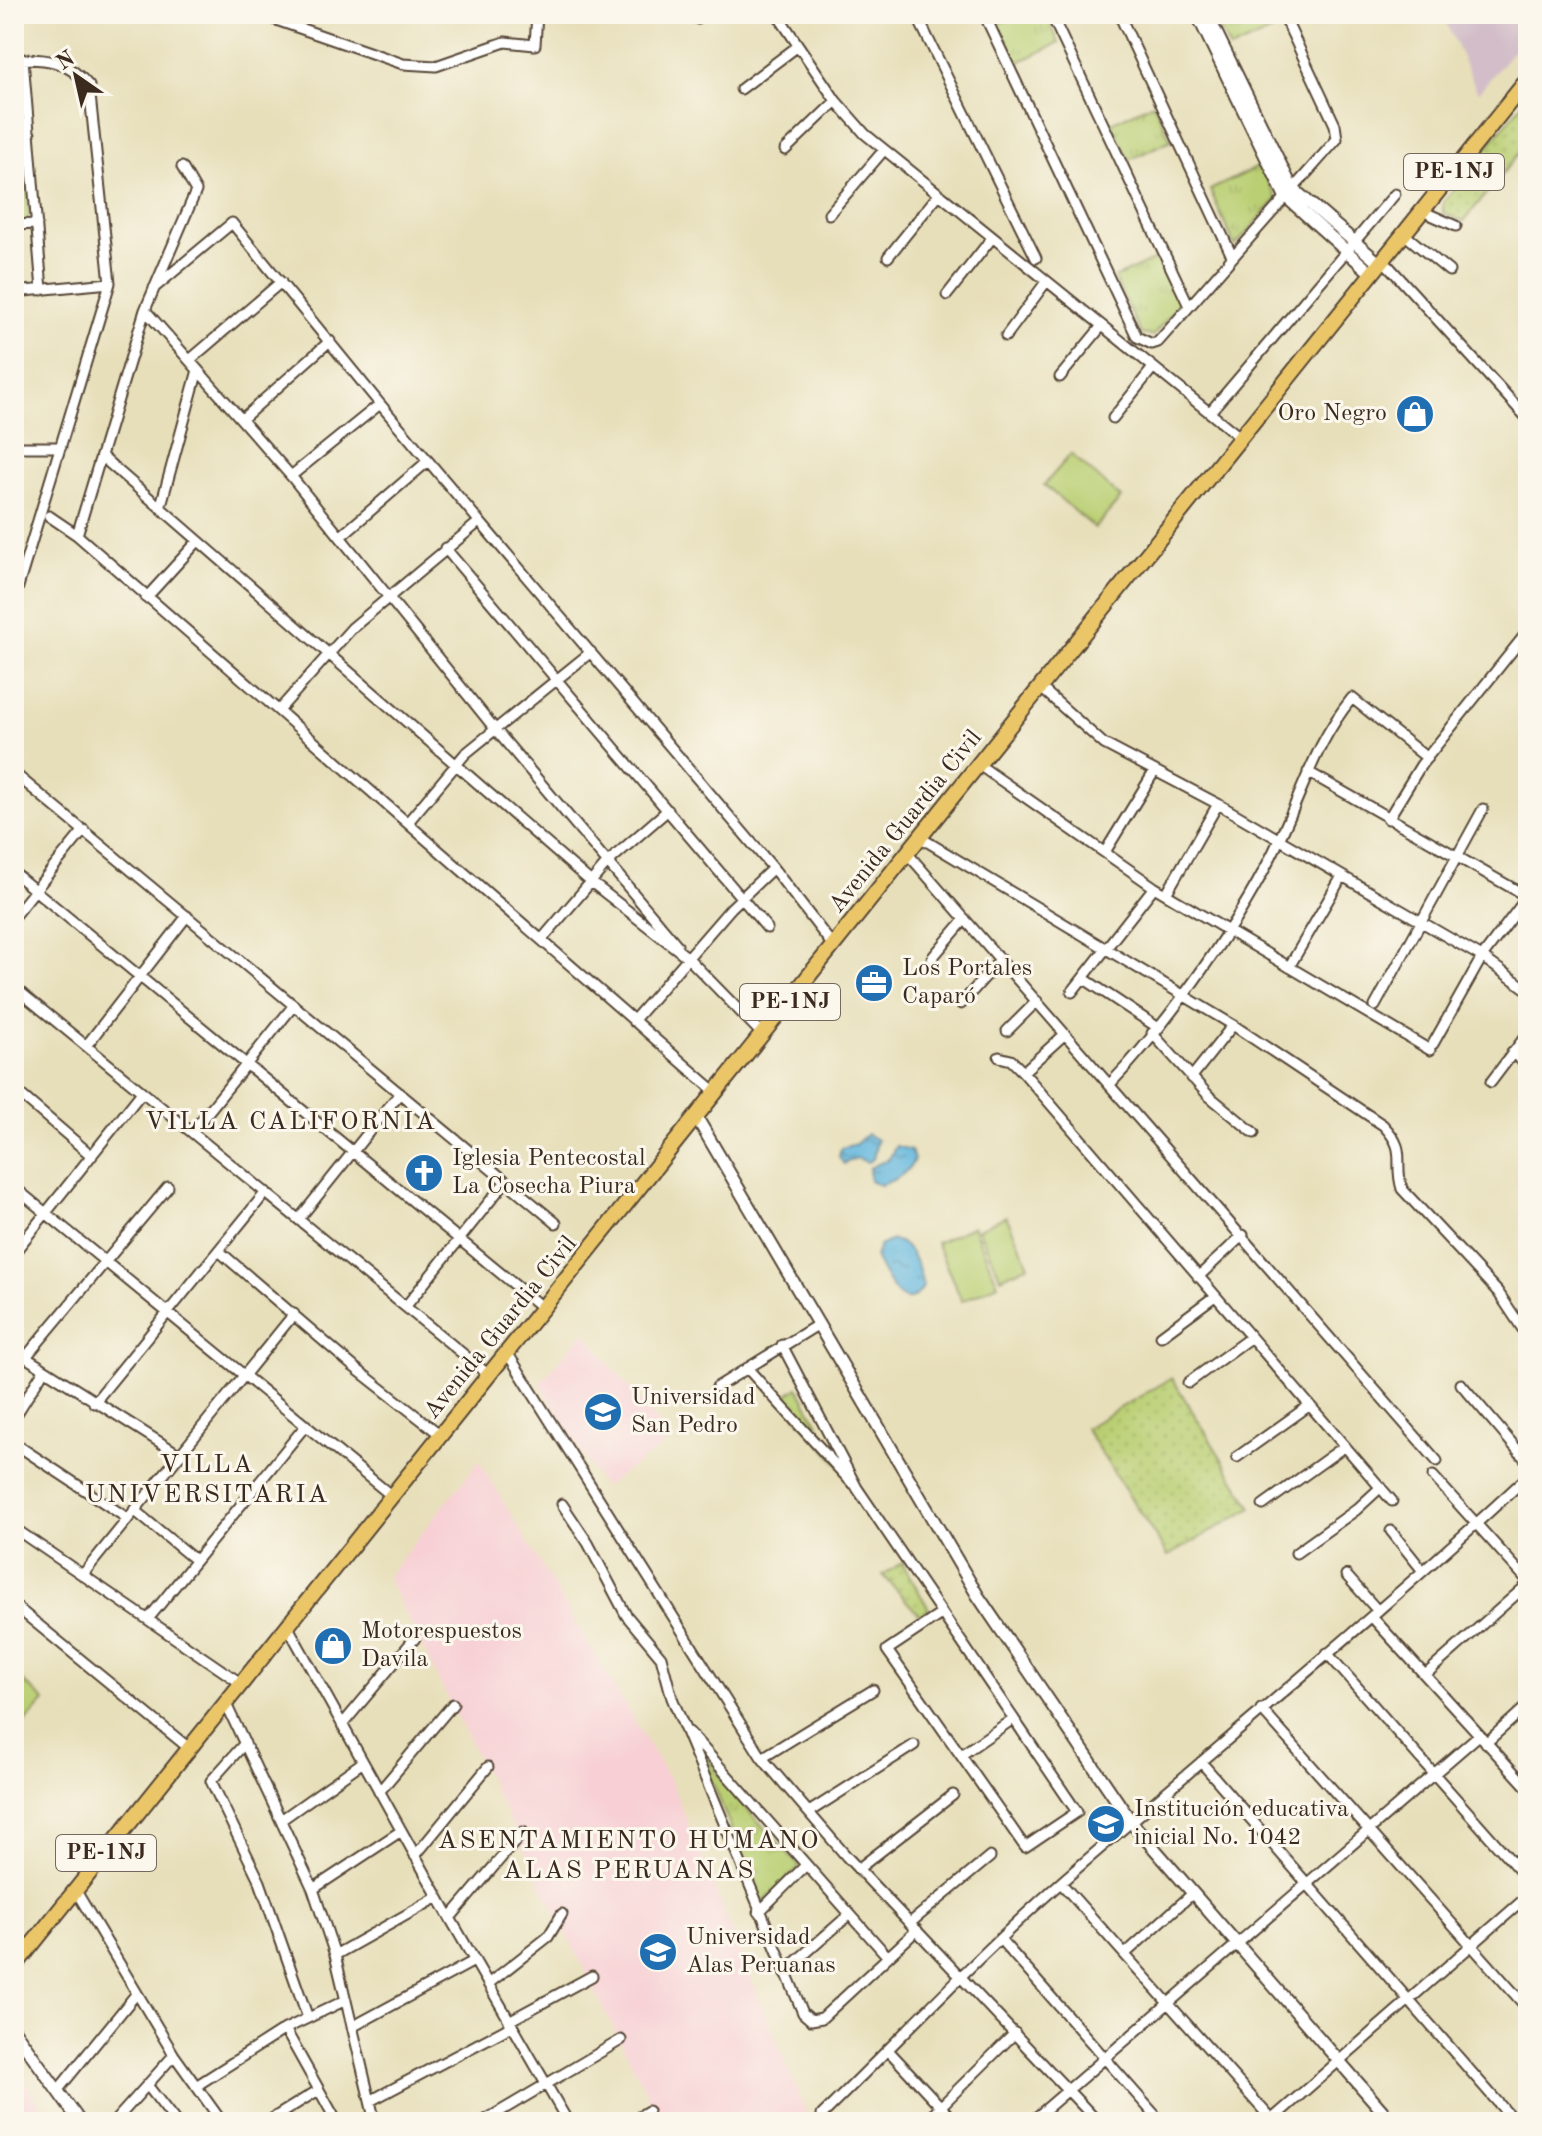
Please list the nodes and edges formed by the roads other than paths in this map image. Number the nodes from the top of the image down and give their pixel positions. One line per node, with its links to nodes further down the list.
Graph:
1 (259, 14): 2 (street)
2 (537, 14)
3 (777, 14): 11 (street)
4 (916, 14): 34 (street)
5 (984, 14): 44 (street)
6 (1051, 14): 44 (street)
7 (1119, 14): 32 (street)
8 (1197, 14): 21 (street)
9 (1207, 14): 21 (street)
10 (1283, 14): 21 (street)
11 (798, 46): 14 (street); 15 (street)
12 (19, 60): 17 (street); 39 (street)
13 (1528, 79): 24 (highway, PE-1NJ)
14 (741, 89)
15 (836, 101): 18 (street); 19 (street)
16 (14, 134): 17 (street)
17 (30, 134): 26 (street)
18 (785, 150)
19 (884, 150): 22 (street); 25 (street)
20 (182, 167): 40 (street)
21 (1288, 192): 31 (street); 32 (street)
22 (939, 194): 30 (street); 33 (street)
23 (1395, 194): 31 (street)
24 (1422, 211): 28 (street); 29 (highway, PE-1NJ)
25 (829, 214)
26 (37, 224): 27 (street); 41 (street)
27 (14, 225)
28 (1456, 226)
29 (1404, 234): 35 (highway, PE-1NJ); 36 (street)
30 (992, 238): 38 (street); 43 (street)
31 (1350, 247): 35 (street); 54 (street)
32 (1232, 256): 44 (street)
33 (888, 257)
34 (1036, 258)
35 (1378, 266): 57 (street); 58 (highway, Avenida Guardia Civil / PE-1NJ)
36 (1449, 271)
37 (281, 282): 40 (street); 48 (street); 49 (street)
38 (1046, 282): 46 (street); 47 (street)
39 (110, 283): 41 (street); 60 (street)
40 (154, 288): 45 (street)
41 (42, 290): 42 (street)
42 (14, 292)
43 (947, 295)
44 (1189, 306)
45 (145, 310): 49 (street); 61 (street)
46 (1101, 327): 50 (street); 52 (street)
47 (1006, 336)
48 (330, 341): 53 (street); 56 (street)
49 (191, 359): 51 (street)
50 (1152, 369): 54 (street); 55 (street)
51 (198, 370): 56 (street); 64 (street)
52 (1060, 377)
53 (380, 404): 62 (street); 63 (street)
54 (1210, 412): 58 (street)
55 (1113, 418)
56 (242, 419): 63 (street)
57 (1528, 419)
58 (1241, 438): 79 (highway, Avenida Guardia Civil / PE-1NJ)
59 (14, 447): 60 (street)
60 (61, 447): 71 (street)
61 (101, 456): 64 (street); 67 (street)
62 (428, 461): 66 (street); 68 (street)
63 (291, 476): 68 (street)
64 (161, 505): 69 (street)
65 (49, 516): 67 (street)
66 (479, 522): 70 (street); 76 (street)
67 (77, 535): 72 (street)
68 (340, 537): 73 (street)
69 (198, 541): 72 (street); 77 (street)
70 (445, 548): 73 (street); 78 (street)
71 (16, 588): 74 (street)
72 (146, 598): 80 (street)
73 (387, 598): 77 (street); 81 (street)
74 (14, 600)
75 (1528, 631): 82 (street)
76 (591, 652): 78 (street); 100 (street)
77 (328, 654): 80 (street); 83 (street)
78 (556, 681): 81 (street); 90 (street)
79 (1040, 687): 84 (highway, Avenida Guardia Civil / PE-1NJ); 85 (street)
80 (279, 710): 92 (street)
81 (495, 729): 83 (street); 99 (street)
82 (1427, 758): 86 (street); 91 (street)
83 (455, 765): 92 (street); 103 (street)
84 (979, 765): 94 (highway, Avenida Guardia Civil / PE-1NJ); 96 (street)
85 (1154, 772): 88 (street); 96 (street)
86 (1308, 772): 91 (street); 95 (street)
87 (14, 773): 93 (street)
88 (1218, 804): 95 (street); 106 (street)
89 (1483, 809): 98 (street)
90 (668, 810): 99 (street); 108 (street)
91 (1388, 819): 98 (street)
92 (408, 822): 115 (street)
93 (84, 830): 105 (street); 110 (street)
94 (921, 838): 97 (highway, Avenida Guardia Civil / PE-1NJ); 117 (street)
95 (1280, 840): 102 (street); 114 (street)
96 (1105, 852): 104 (street)
97 (908, 854): 111 (street); 116 (highway, Avenida Guardia Civil / PE-1NJ)
98 (1460, 857): 107 (street); 112 (street)
99 (608, 862): 103 (street); 118 (street)
100 (773, 868): 108 (street); 116 (street)
101 (14, 873): 105 (street)
102 (1341, 878): 112 (street); 122 (street)
103 (591, 882): 115 (street); 118 (street)
104 (1154, 887): 106 (street); 117 (street)
105 (33, 889): 109 (street); 123 (street)
106 (1166, 894): 114 (street)
107 (1528, 897): 119 (street)
108 (741, 898): 113 (street); 118 (street)
109 (14, 916)
110 (187, 916): 123 (street); 131 (street)
111 (965, 919): 120 (street); 121 (street)
112 (1422, 925): 119 (street); 132 (street)
113 (767, 928)
114 (1229, 930): 122 (street); 128 (street)
115 (543, 938): 133 (street)
116 (834, 947): 139 (highway, Avenida Guardia Civil / PE-1NJ)
117 (1107, 948): 124 (street); 128 (street)
118 (687, 957): 133 (street); 139 (street)
119 (1482, 957): 122 (street); 126 (street)
120 (932, 958)
121 (1001, 959): 129 (street); 130 (street)
122 (1289, 967)
123 (140, 976): 140 (street); 143 (street)
124 (1083, 978): 127 (street); 135 (street)
125 (14, 987): 140 (street)
126 (1528, 990)
127 (1072, 992)
128 (1181, 994): 134 (street); 135 (street)
129 (1037, 1001): 136 (street); 138 (street)
130 (961, 1004)
131 (294, 1005): 143 (street); 151 (street)
132 (1375, 1006)
133 (633, 1021): 152 (street)
134 (1233, 1025): 146 (street); 179 (street)
135 (1155, 1030): 146 (street); 148 (street)
136 (1007, 1031)
137 (1528, 1033): 141 (street)
138 (1065, 1034): 145 (street); 148 (street)
139 (763, 1035): 152 (highway, Avenida Guardia Civil / PE-1NJ)
140 (86, 1046): 150 (street)
141 (1512, 1053): 144 (street); 147 (street)
142 (999, 1057): 145 (street)
143 (248, 1065): 154 (street); 156 (street)
144 (1528, 1065)
145 (1023, 1072): 170 (street)
146 (1191, 1078): 155 (street)
147 (1491, 1082)
148 (1110, 1084): 165 (street)
149 (14, 1089): 157 (street)
150 (142, 1092): 154 (street); 157 (street)
151 (400, 1093): 156 (street); 158 (street)
152 (717, 1093): 153 (highway, Avenida Guardia Civil / PE-1NJ)
153 (697, 1118): 173 (highway, Avenida Guardia Civil / PE-1NJ); 176 (street)
154 (192, 1132): 161 (street)
155 (1254, 1133)
156 (353, 1152): 163 (street); 166 (street)
157 (92, 1156): 162 (street)
158 (506, 1181): 164 (street); 166 (street)
159 (14, 1187): 162 (street)
160 (168, 1187): 169 (street)
161 (266, 1192): 163 (street); 167 (street)
162 (45, 1213): 168 (street); 169 (street)
163 (299, 1219): 172 (street)
164 (556, 1223)
165 (1243, 1235): 170 (street); 200 (street)
166 (460, 1240): 172 (street); 173 (street)
167 (219, 1251): 174 (street); 175 (street)
168 (14, 1253)
169 (104, 1261): 174 (street); 183 (street)
170 (1198, 1277): 171 (street)
171 (1215, 1296): 177 (street); 178 (street)
172 (406, 1306): 187 (street)
173 (544, 1309): 182 (highway, Avenida Guardia Civil / PE-1NJ)
174 (169, 1313): 186 (street); 191 (street)
175 (294, 1314): 186 (street); 195 (street)
176 (819, 1324): 180 (street); 252 (street)
177 (1161, 1336)
178 (1251, 1337): 188 (street); 192 (street)
179 (1528, 1337)
180 (782, 1345): 184 (street); 205 (street)
181 (14, 1350): 183 (street)
182 (508, 1354): 187 (highway, Avenida Guardia Civil / PE-1NJ); 242 (street)
183 (25, 1358): 185 (street)
184 (747, 1368): 190 (street); 205 (street)
185 (44, 1370): 191 (street); 193 (street)
186 (245, 1376): 194 (street); 198 (street)
187 (490, 1376): 195 (highway, Avenida Guardia Civil / PE-1NJ)
188 (1188, 1383)
189 (1461, 1384): 201 (street)
190 (717, 1387)
191 (94, 1403): 198 (street)
192 (1310, 1405): 197 (street); 199 (street)
193 (14, 1418)
194 (306, 1425): 206 (street); 215 (street)
195 (442, 1436): 206 (highway, Avenida Guardia Civil / PE-1NJ)
196 (14, 1443): 210 (street)
197 (1345, 1446): 204 (street); 209 (street)
198 (180, 1455): 210 (street)
199 (1237, 1457)
200 (1437, 1461)
201 (1528, 1462)
202 (1433, 1476): 211 (street)
203 (1528, 1476): 211 (street)
204 (1381, 1487): 207 (street); 214 (street)
205 (857, 1488): 221 (street)
206 (393, 1497): 224 (highway, Avenida Guardia Civil / PE-1NJ)
207 (1392, 1501)
208 (562, 1504): 236 (street)
209 (1263, 1505)
210 (130, 1514): 215 (street); 217 (street)
211 (1477, 1523): 216 (street); 219 (street)
212 (14, 1528): 217 (street)
213 (1391, 1531): 216 (street)
214 (1296, 1553)
215 (195, 1560): 223 (street)
216 (1423, 1571): 222 (street)
217 (84, 1573): 223 (street)
218 (1346, 1575): 222 (street)
219 (1528, 1582): 227 (street)
220 (14, 1605): 240 (street)
221 (941, 1614): 234 (street); 241 (street)
222 (1375, 1614): 226 (street); 227 (street)
223 (149, 1618): 228 (street)
224 (288, 1627): 228 (highway, Avenida Guardia Civil / PE-1NJ); 235 (street)
225 (415, 1638): 235 (street)
226 (1327, 1653): 233 (street); 246 (street)
227 (1425, 1675): 237 (street)
228 (242, 1684): 230 (highway, Avenida Guardia Civil / PE-1NJ)
229 (873, 1690): 242 (street)
230 (226, 1704): 238 (street); 240 (highway, Avenida Guardia Civil / PE-1NJ)
231 (453, 1704): 248 (street)
232 (1528, 1705): 237 (street)
233 (1261, 1709): 244 (street); 253 (street)
234 (1013, 1719): 241 (street); 241 (street)
235 (342, 1725): 243 (street)
236 (684, 1727): 258 (street); 268 (street)
237 (1482, 1739): 246 (street); 247 (street)
238 (245, 1743): 251 (street); 290 (street)
239 (914, 1745): 250 (street)
240 (190, 1749): 264 (highway, Avenida Guardia Civil / PE-1NJ)
241 (961, 1755)
242 (762, 1758): 250 (street)
243 (363, 1762): 248 (street); 251 (street)
244 (1201, 1762): 252 (street); 262 (street)
245 (488, 1767): 256 (street)
246 (1432, 1775): 253 (street); 260 (street)
247 (1528, 1788)
248 (379, 1792): 254 (street)
249 (953, 1795): 259 (street)
250 (809, 1812): 259 (street)
251 (281, 1820): 263 (street)
252 (1132, 1823): 261 (street); 265 (street)
253 (1369, 1828): 262 (street); 275 (street)
254 (401, 1831): 256 (street); 263 (street)
255 (523, 1832): 271 (street)
256 (415, 1856): 267 (street)
257 (990, 1857): 272 (street)
258 (805, 1866): 268 (street); 270 (street)
259 (858, 1869): 272 (street)
260 (1528, 1880)
261 (1061, 1883): 273 (street); 276 (street)
262 (1304, 1883): 274 (street); 287 (street)
263 (313, 1889): 277 (street)
264 (76, 1891): 280 (highway, Avenida Guardia Civil / PE-1NJ); 285 (street)
265 (1192, 1894): 274 (street); 276 (street)
266 (1528, 1896): 275 (street)
267 (438, 1897): 271 (street); 277 (street)
268 (759, 1912): 281 (street)
269 (562, 1914): 284 (street)
270 (849, 1915): 278 (street); 281 (street)
271 (450, 1918): 279 (street)
272 (914, 1926): 278 (street); 282 (street)
273 (1000, 1939): 282 (street); 299 (street)
274 (1234, 1943): 288 (street); 300 (street)
275 (1471, 1943): 287 (street); 289 (street)
276 (1125, 1954): 288 (street)
277 (335, 1955): 286 (street)
278 (888, 1957): 281 (street)
279 (474, 1961): 284 (street); 292 (street)
280 (14, 1967)
281 (784, 1972)
282 (960, 1975): 295 (street); 297 (street)
283 (592, 1976): 291 (street)
284 (488, 1984): 291 (street)
285 (137, 1993): 298 (street); 305 (street)
286 (346, 2000): 290 (street); 292 (street)
287 (1407, 2000): 300 (street); 329 (street)
288 (1169, 2002): 299 (street); 313 (street)
289 (1528, 2009)
290 (308, 2018): 293 (street)
291 (510, 2024): 303 (street); 307 (street)
292 (352, 2027): 307 (street)
293 (285, 2029): 302 (street); 306 (street)
294 (15, 2032): 305 (street)
295 (1015, 2033): 304 (street); 308 (street)
296 (621, 2040): 303 (street)
297 (888, 2050): 308 (street); 311 (street)
298 (174, 2055): 301 (street); 302 (street)
299 (1102, 2058): 304 (street); 327 (street)
300 (1338, 2061): 313 (street); 328 (street)
301 (147, 2085): 315 (street); 316 (street)
302 (196, 2086): 317 (street)
303 (546, 2086): 320 (street); 321 (street)
304 (1067, 2088): 325 (street); 326 (street)
305 (58, 2090): 314 (street)
306 (317, 2091): 318 (street); 319 (street)
307 (370, 2101): 312 (street)
308 (941, 2107): 323 (street); 324 (street)
309 (1528, 2109): 329 (street)
310 (648, 2111): 322 (street)
311 (822, 2115)
312 (373, 2120)
313 (1272, 2121)
314 (80, 2122)
315 (114, 2122)
316 (176, 2122)
317 (222, 2122)
318 (267, 2122)
319 (337, 2122)
320 (482, 2122)
321 (568, 2122)
322 (630, 2122)
323 (925, 2122)
324 (955, 2122)
325 (1031, 2122)
326 (1098, 2122)
327 (1161, 2122)
328 (1392, 2122)
329 (1514, 2122)

